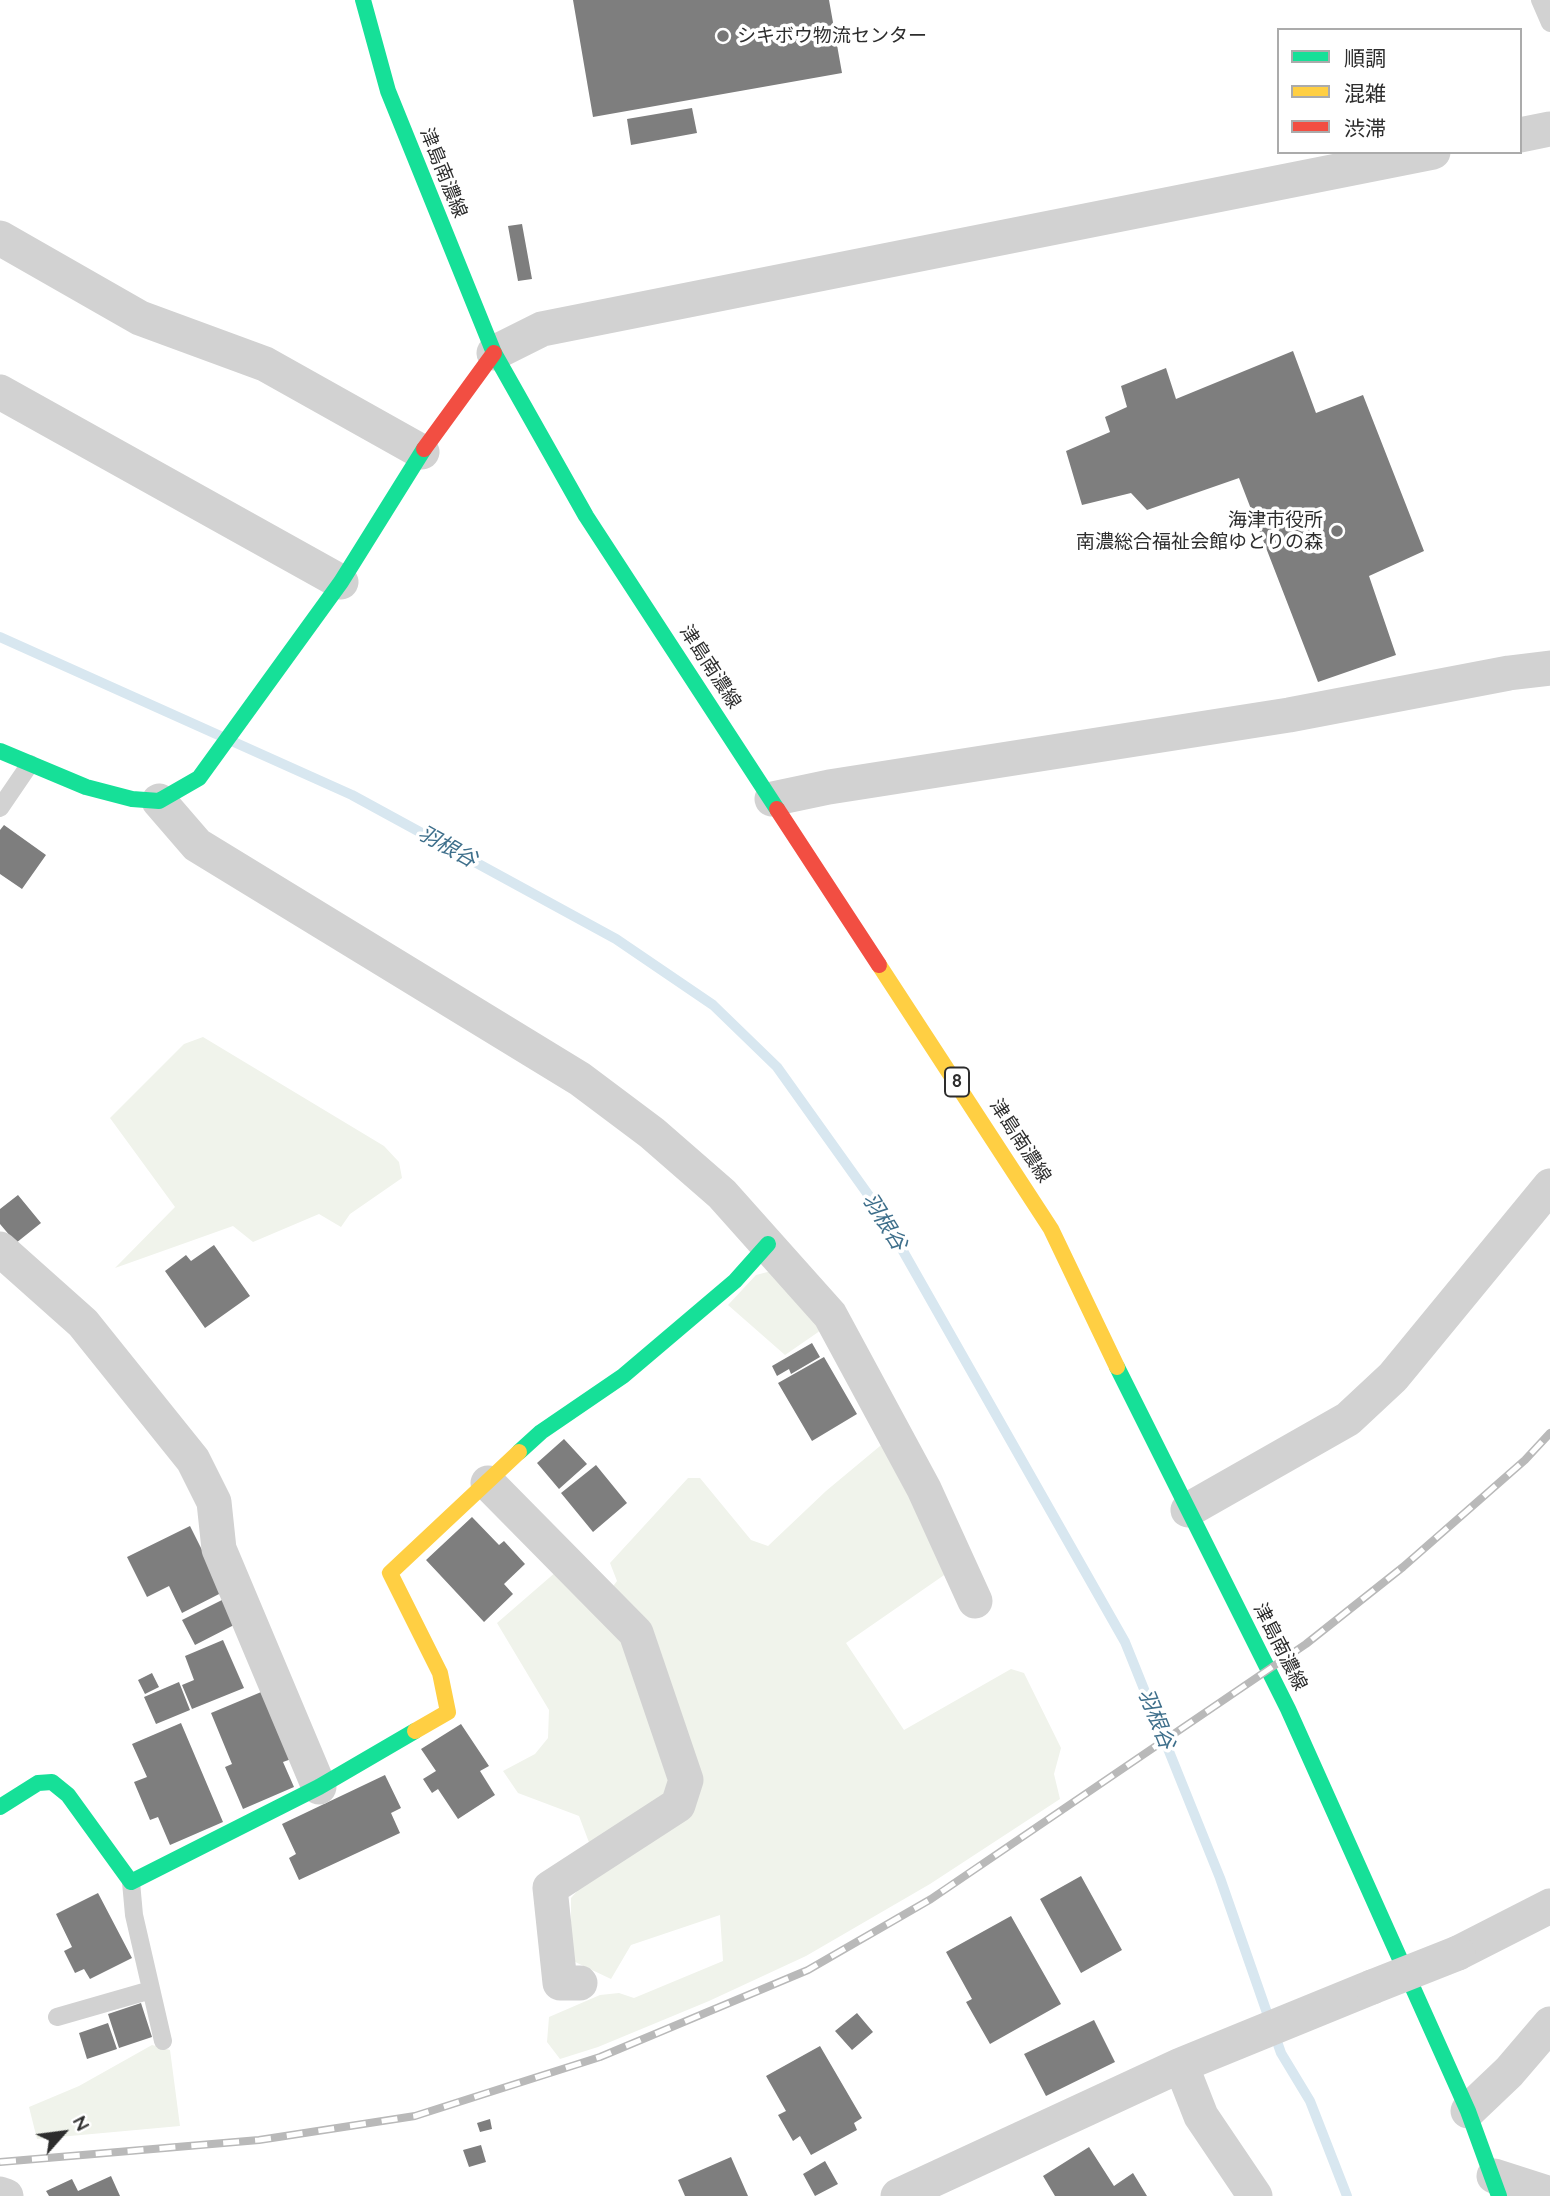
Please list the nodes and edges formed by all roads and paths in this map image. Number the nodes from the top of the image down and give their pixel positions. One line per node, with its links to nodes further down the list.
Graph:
1 (363, 0): 8 (main road, 津島南濃線 / 8)
2 (1540, 0): 3 (lane)
3 (1550, 23)
4 (1550, 129): 5 (street)
5 (1522, 135)
6 (1423, 154): 8 (street)
7 (0, 238): 10 (street)
8 (494, 353): 10 (main road); 15 (main road, 津島南濃線 / 8)
9 (0, 392): 11 (street)
10 (422, 452): 11 (main road)
11 (341, 582): 16 (main road)
12 (1550, 668): 15 (street)
13 (0, 751): 14 (main road)
14 (30, 764): 16 (main road); 17 (lane)
15 (772, 799): 22 (main road, 津島南濃線 / 8)
16 (159, 801): 19 (street)
17 (0, 808)
18 (1550, 1186): 22 (street)
19 (768, 1244): 21 (main road); 23 (street)
20 (0, 1249): 24 (street)
21 (488, 1483): 24 (main road); 28 (street)
22 (1188, 1510): 34 (main road, 津島南濃線 / 8)
23 (975, 1601)
24 (319, 1787): 26 (main road)
25 (0, 1807): 26 (main road)
26 (131, 1882): 29 (lane)
27 (1550, 1906): 33 (street, bridge)
28 (580, 1983)
29 (151, 1990): 30 (lane); 32 (lane)
30 (57, 2017)
31 (1550, 2024): 34 (street)
32 (163, 2041)
33 (1196, 2059): 39 (street); 40 (street)
34 (1468, 2110): 35 (main road, 津島南濃線 / 8)
35 (1496, 2186): 37 (street)
36 (0, 2194): 38 (street)
37 (1550, 2194)
38 (6, 2196)
39 (898, 2196)
40 (1255, 2196)

